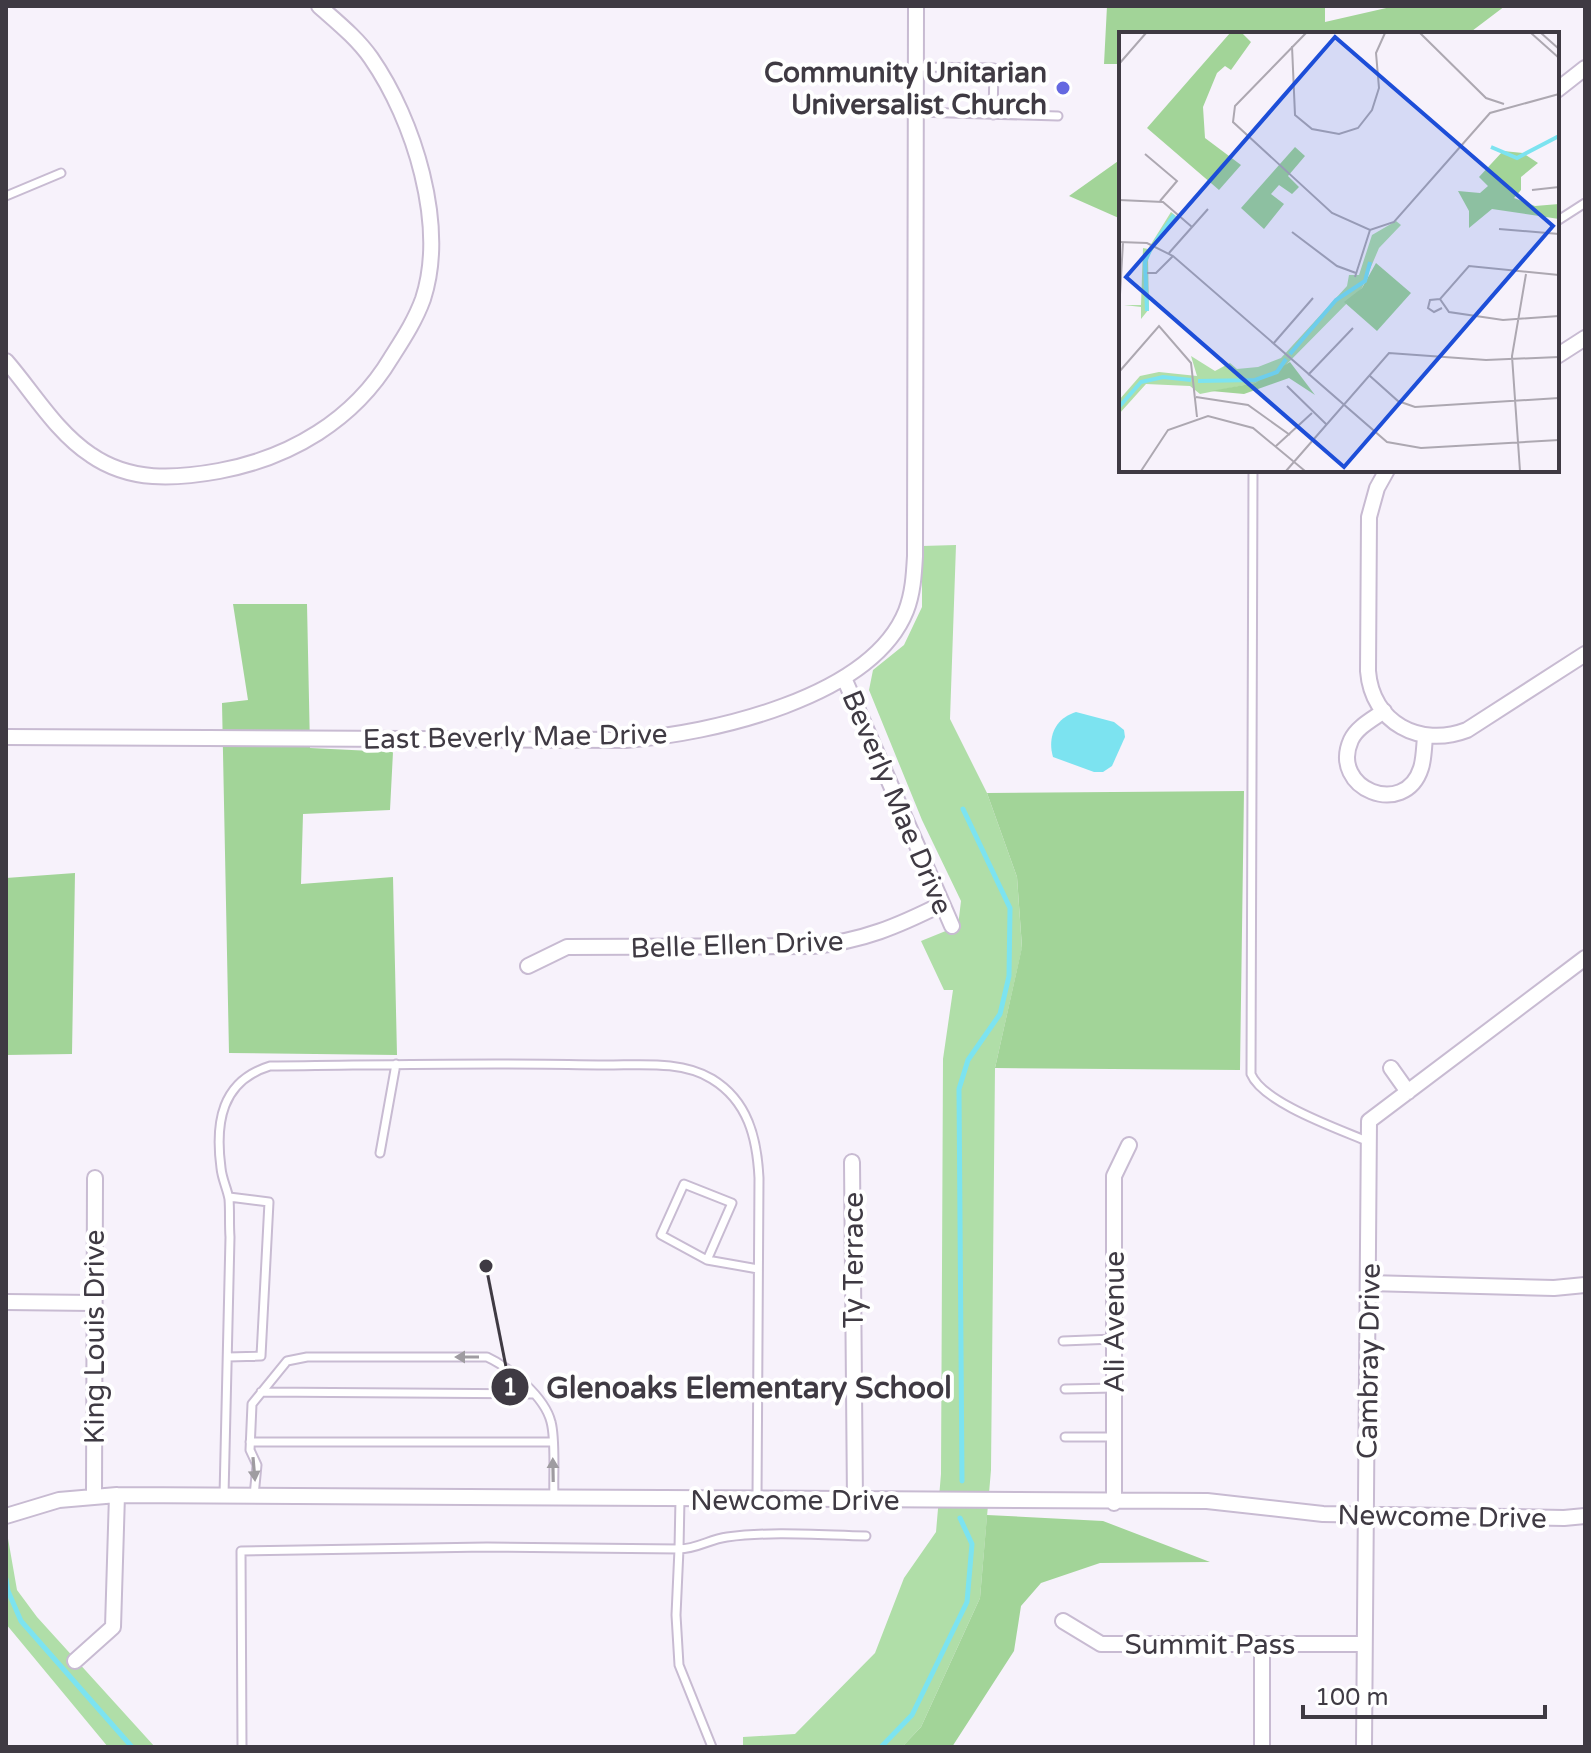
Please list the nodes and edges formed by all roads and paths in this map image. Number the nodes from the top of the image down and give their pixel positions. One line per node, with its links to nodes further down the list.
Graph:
1 (319, 6): 15 (street)
2 (916, 6): 3 (street, East Beverly Mae Drive)
3 (916, 67): 6 (street, East Beverly Mae Drive); 7 (lane)
4 (1585, 68): 5 (street)
5 (1559, 88)
6 (916, 112): 7 (lane); 19 (street, East Beverly Mae Drive)
7 (993, 115): 8 (lane)
8 (1058, 116)
9 (61, 173): 10 (lane)
10 (6, 196)
11 (1585, 203): 12 (lane)
12 (1559, 220)
13 (1585, 338): 14 (street)
14 (1559, 355)
15 (6, 361)
16 (1253, 472): 30 (lane)
17 (1386, 472): 20 (street)
18 (1585, 654): 21 (street)
19 (844, 678): 22 (street, East Beverly Mae Drive); 23 (street, Beverly Mae Drive)
20 (1384, 711): 21 (street); 21 (street)
21 (1418, 734)
22 (6, 737)
23 (942, 904): 24 (street, Beverly Mae Drive); 26 (street, Belle Ellen Drive)
24 (952, 926)
25 (1585, 958): 29 (street, Cambray Drive)
26 (528, 966)
27 (396, 1064): 32 (lane); 35 (lane); 37 (lane)
28 (1391, 1068): 29 (street)
29 (1408, 1092): 30 (street, Cambray Drive)
30 (1369, 1142): 38 (street, Cambray Drive)
31 (1129, 1145): 42 (street, Ali Avenue)
32 (380, 1153)
33 (852, 1162): 60 (street, Ty Terrace)
34 (95, 1178): 41 (street, King Louis Drive)
35 (229, 1197): 44 (lane); 44 (lane)
36 (707, 1260): 36 (lane); 37 (lane)
37 (758, 1269): 59 (lane)
38 (1369, 1283): 39 (street); 62 (street, Cambray Drive)
39 (1585, 1285)
40 (6, 1302): 41 (street)
41 (94, 1303): 56 (street, King Louis Drive)
42 (1114, 1339): 43 (lane); 45 (street, Ali Avenue)
43 (1063, 1341)
44 (228, 1357): 54 (lane)
45 (1114, 1388): 46 (lane); 50 (street, Ali Avenue)
46 (1065, 1389)
47 (261, 1392): 48 (lane); 48 (lane, one-way to 47); 51 (lane)
48 (534, 1394): 52 (lane)
49 (1065, 1437): 50 (lane)
50 (1114, 1437): 61 (street, Ali Avenue)
51 (250, 1442): 52 (lane); 55 (lane, one-way to 55)
52 (552, 1442): 57 (lane, one-way to 52)
53 (117, 1495): 54 (street, Newcome Drive); 56 (street, Newcome Drive); 70 (street)
54 (224, 1496): 55 (street, Newcome Drive)
55 (254, 1496): 57 (street, Newcome Drive)
56 (94, 1497): 63 (street, Newcome Drive)
57 (554, 1498): 58 (street, Newcome Drive)
58 (680, 1499): 59 (street, Newcome Drive); 66 (lane)
59 (757, 1500): 60 (street, Newcome Drive)
60 (855, 1501): 61 (street, Newcome Drive)
61 (1114, 1503): 62 (street, Newcome Drive)
62 (1366, 1515): 64 (street, Newcome Drive); 69 (street, Cambray Drive)
63 (6, 1516)
64 (1585, 1516)
65 (866, 1536): 66 (lane)
66 (679, 1549): 71 (lane); 72 (lane)
67 (1063, 1621): 68 (street, Summit Pass)
68 (1262, 1644): 69 (street, Summit Pass); 73 (street)
69 (1363, 1644): 74 (street, Cambray Drive)
70 (75, 1661)
71 (242, 1747)
72 (712, 1747)
73 (1262, 1747)
74 (1364, 1747)

